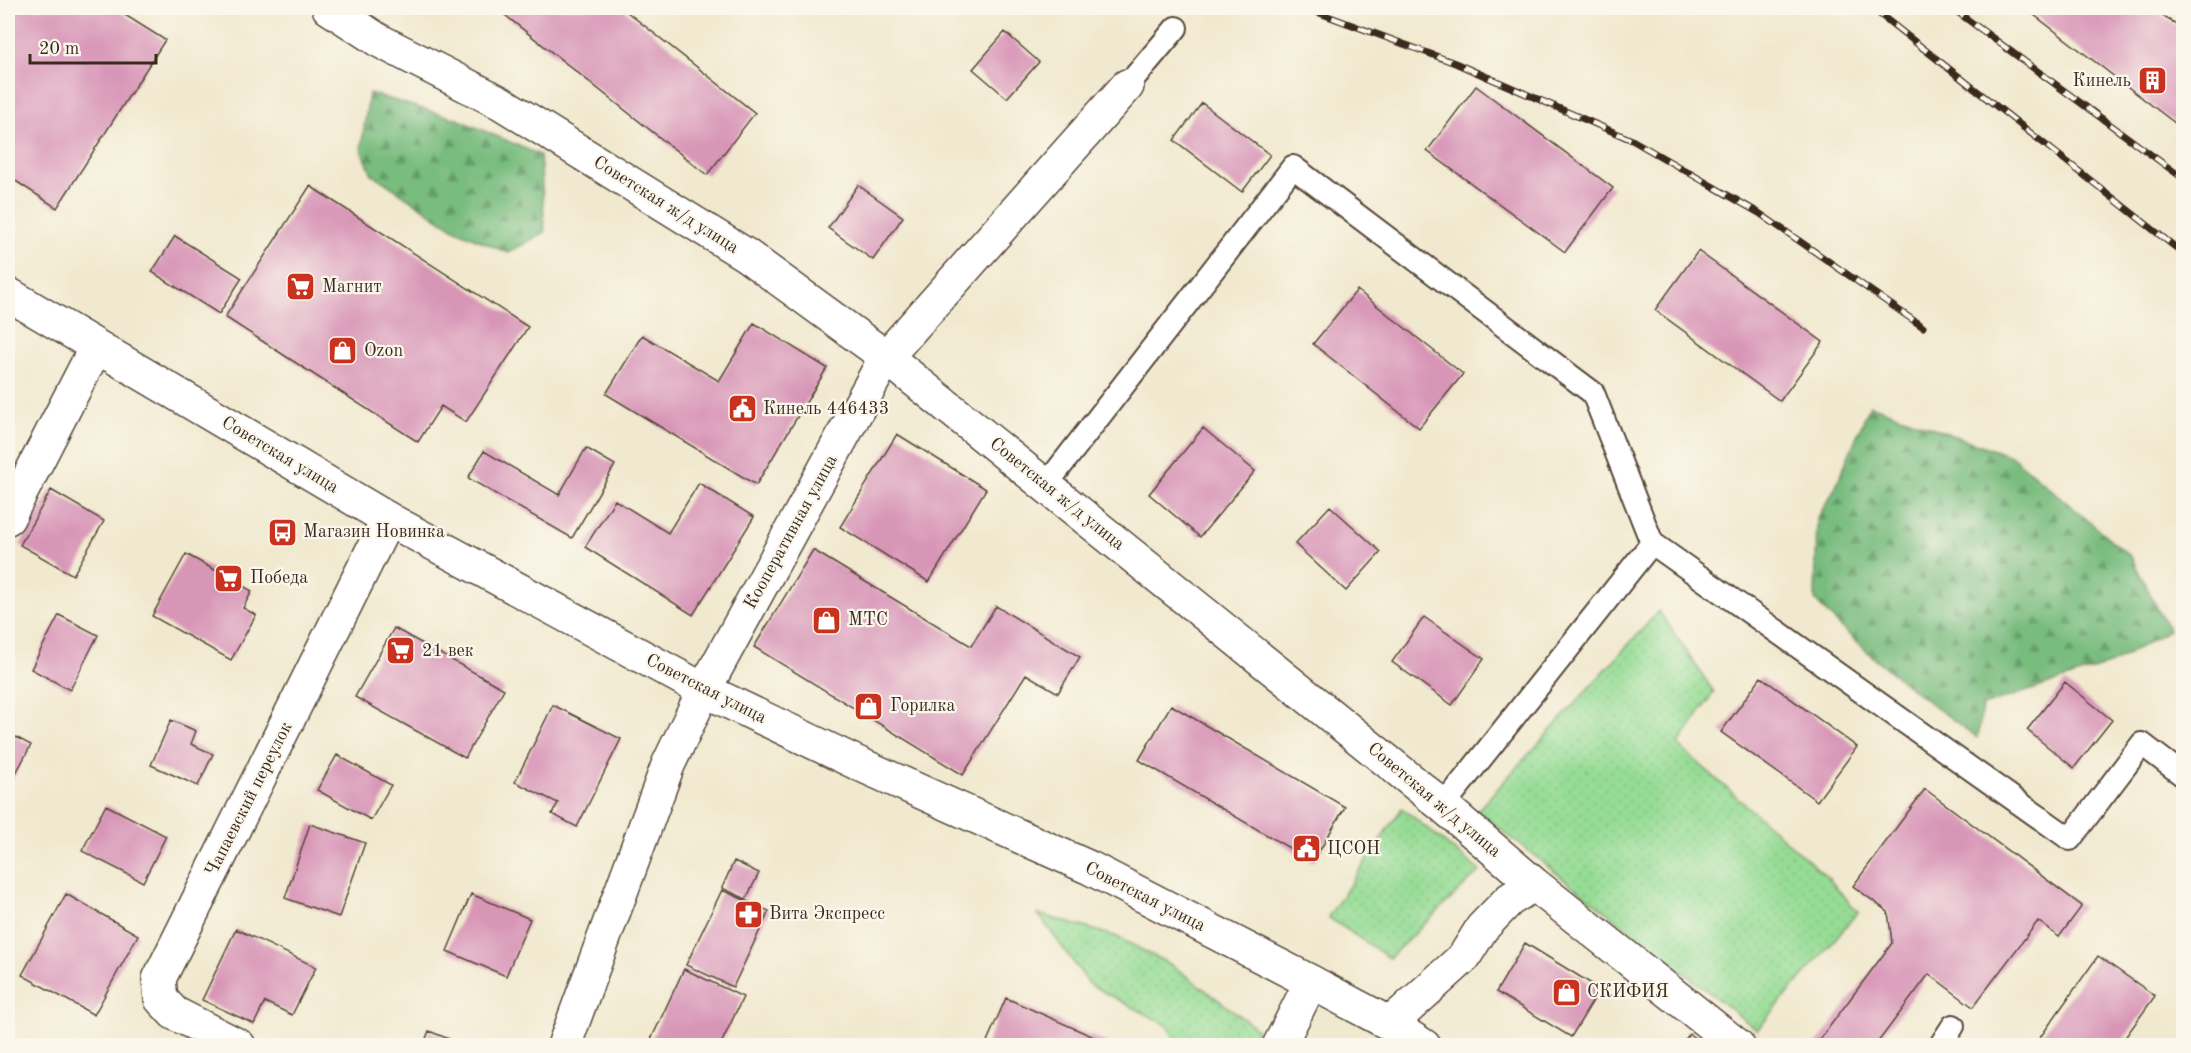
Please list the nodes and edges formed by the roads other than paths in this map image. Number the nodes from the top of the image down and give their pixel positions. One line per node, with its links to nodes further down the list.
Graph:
1 (329, 8): 6 (street, Советская ж/д улица)
2 (1176, 28): 3 (lane)
3 (1127, 86): 6 (street, Кооперативная улица)
4 (8, 294): 5 (street, Советская улица)
5 (96, 347): 8 (street); 9 (street, Советская улица)
6 (886, 357): 7 (street, Советская ж/д улица); 11 (street, Кооперативная улица)
7 (1046, 485): 10 (lane); 13 (street, Советская ж/д улица)
8 (8, 518)
9 (388, 519): 11 (street, Советская улица); 18 (street, Чапаевский переулок)
10 (1652, 543): 12 (lane); 13 (lane)
11 (704, 690): 15 (street, Советская улица); 19 (street, Кооперативная улица)
12 (2184, 776)
13 (1443, 806): 14 (street, Советская ж/д улица)
14 (1534, 884): 16 (street); 22 (street, Советская ж/д улица)
15 (1311, 982): 16 (street, Советская улица); 20 (street)
16 (1390, 1024): 21 (street, Советская улица)
17 (1953, 1026): 23 (lane)
18 (239, 1046)
19 (564, 1046)
20 (1279, 1046)
21 (1424, 1046)
22 (1738, 1046)
23 (1940, 1046)

